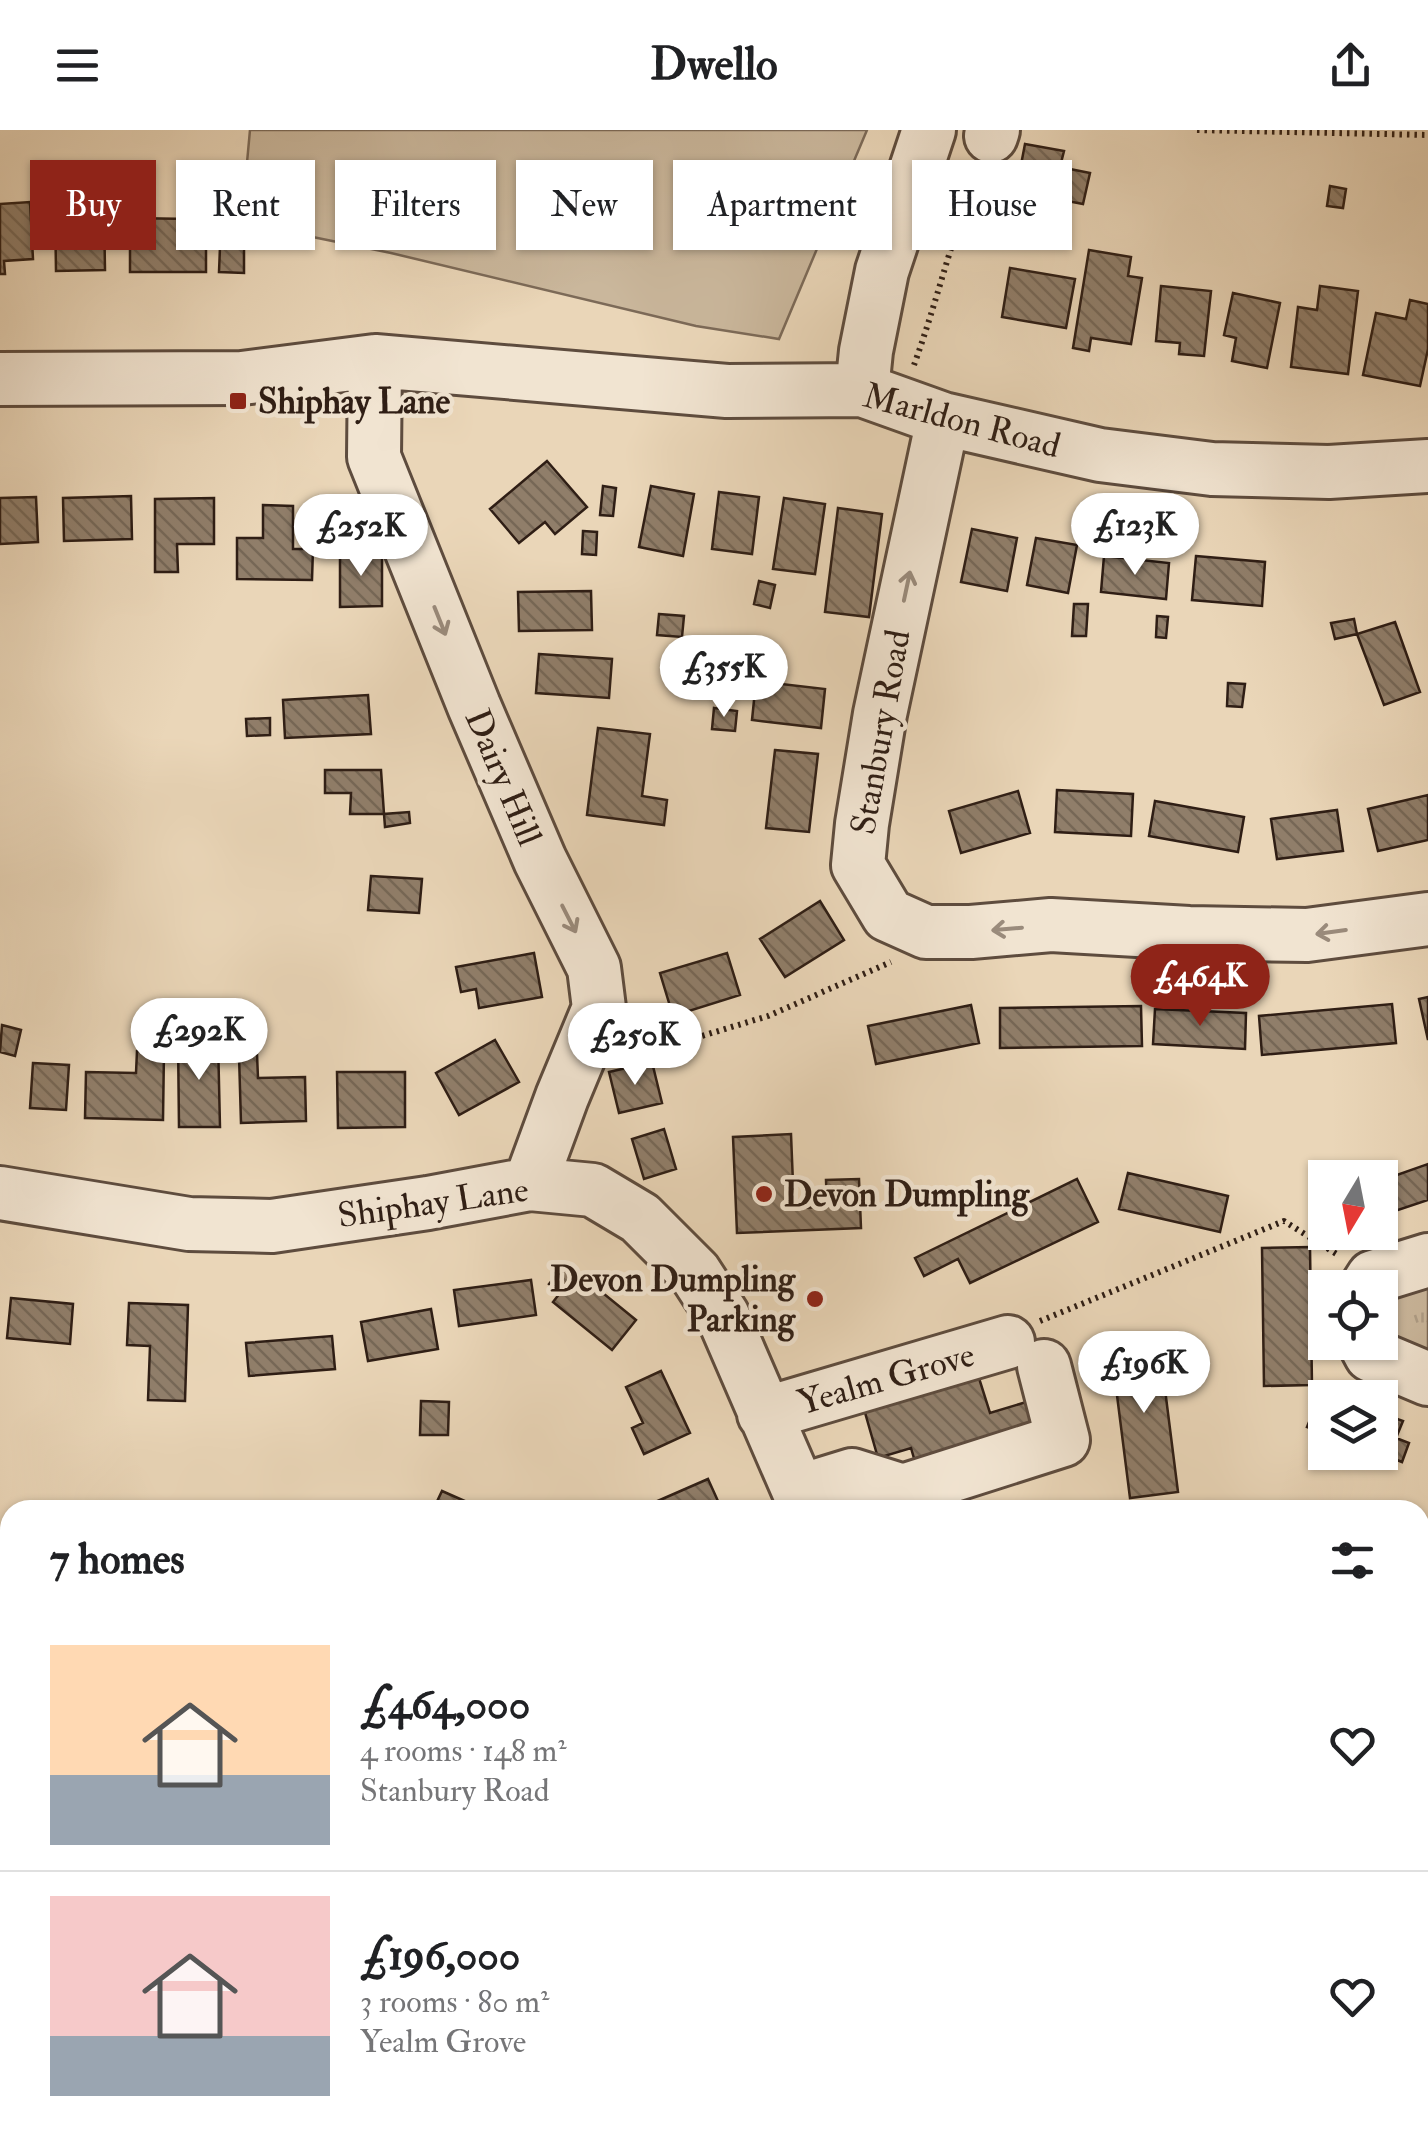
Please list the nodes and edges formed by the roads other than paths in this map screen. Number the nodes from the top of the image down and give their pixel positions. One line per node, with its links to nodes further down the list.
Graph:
1 (929, 130): 4 (street, Stanbury Road)
2 (375, 361): 3 (street, Marldon Road); 4 (street, Marldon Road); 7 (street, Dairy Hill, one-way to 7)
3 (0, 380)
4 (902, 404): 5 (street, Marldon Road); 6 (street, Stanbury Road, one-way to 4)
5 (1428, 467)
6 (1428, 918)
7 (530, 1184): 8 (street, Shiphay Lane); 13 (street, Shiphay Lane)
8 (0, 1193)
9 (1428, 1260): 10 (street)
10 (1398, 1271)
11 (1382, 1360): 12 (street)
12 (1428, 1380)
13 (764, 1414): 14 (street, Shiphay Lane); 14 (street, Yealm Grove)
14 (804, 1500)

